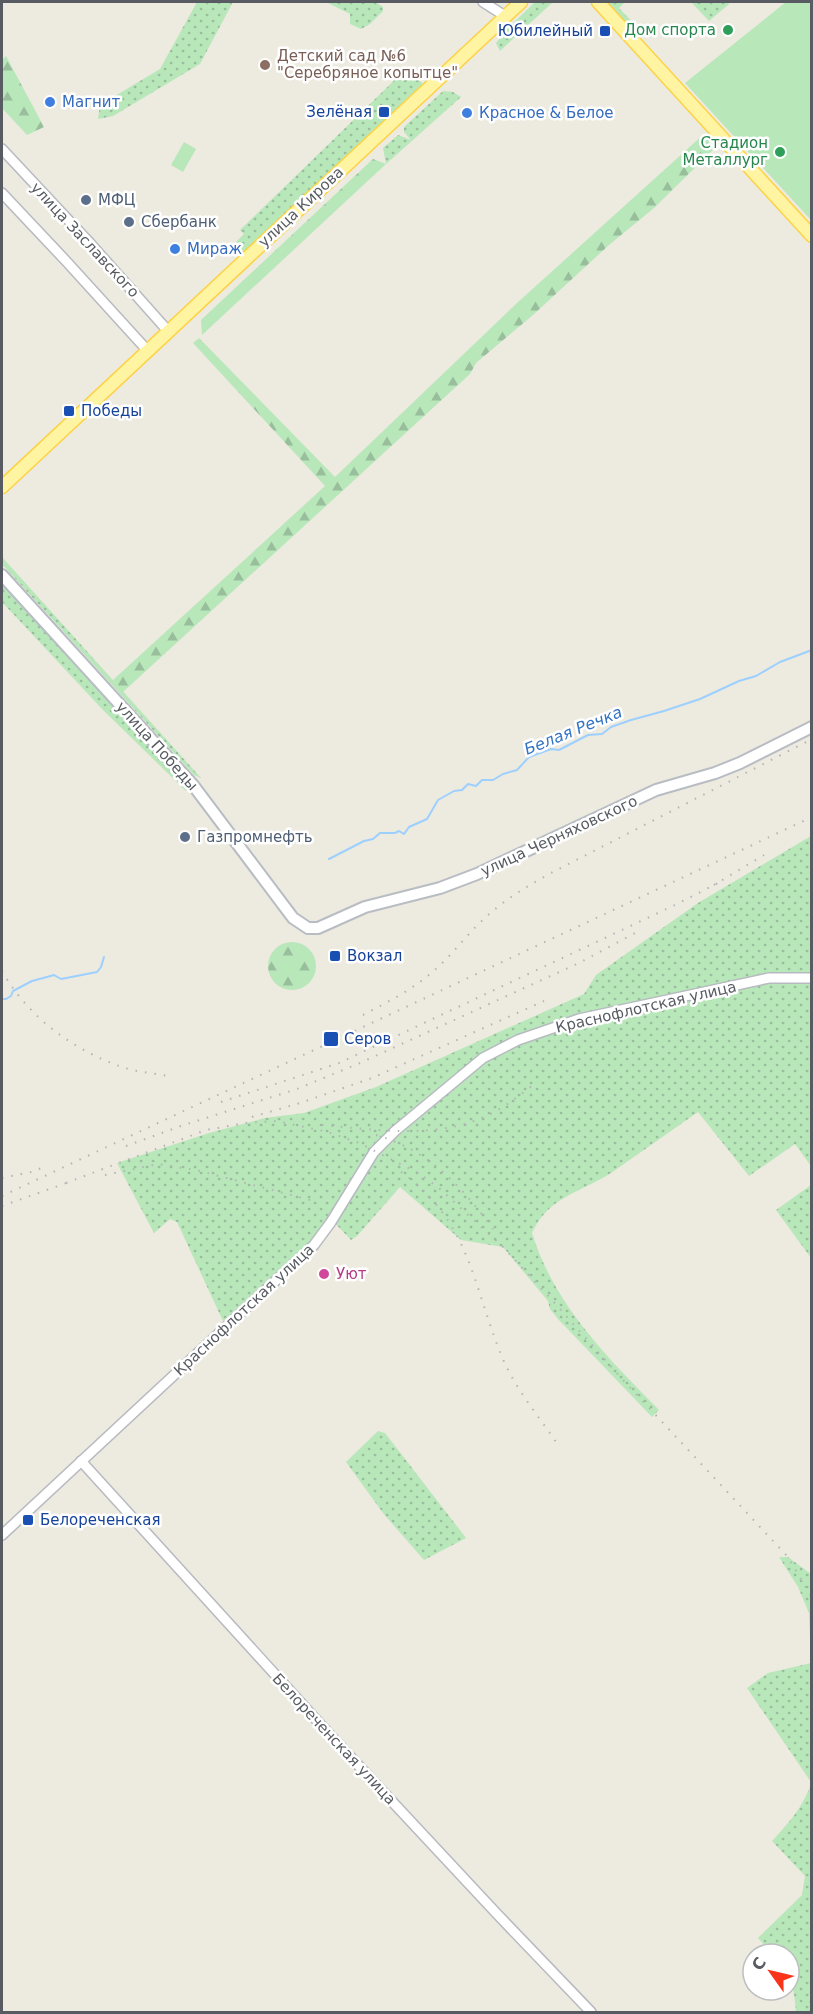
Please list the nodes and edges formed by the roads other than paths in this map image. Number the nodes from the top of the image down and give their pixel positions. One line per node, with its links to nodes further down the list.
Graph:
1 (483, 2): 4 (street)
2 (521, 2): 4 (main road, улица Кирова)
3 (598, 2): 7 (main road)
4 (505, 16): 8 (main road, улица Кирова)
5 (2, 149): 8 (street, улица Заславского)
6 (2, 193): 9 (street, улица Заславского)
7 (812, 236)
8 (168, 331): 9 (main road, улица Кирова)
9 (147, 350): 10 (main road, улица Кирова)
10 (2, 487)
11 (2, 575): 13 (main road, улица Победы)
12 (812, 727): 13 (main road, улица Черняховского)
13 (302, 925)
14 (812, 978): 15 (street, Краснофлотская улица)
15 (81, 1461): 16 (street, Краснофлотская улица); 17 (street, Белореченская улица)
16 (2, 1535)
17 (591, 2013)

